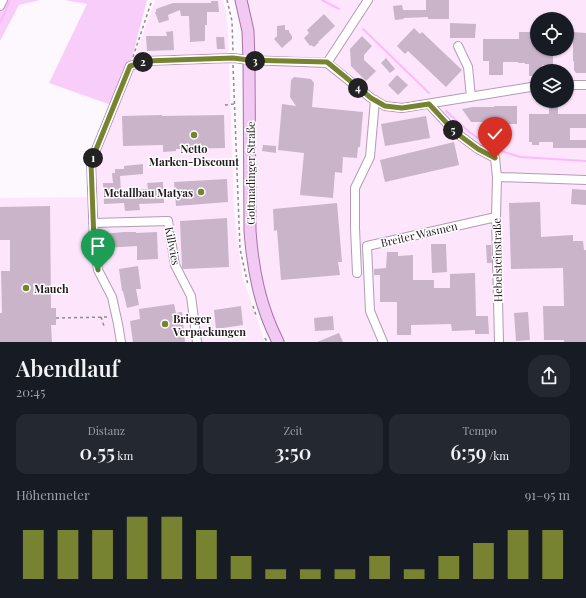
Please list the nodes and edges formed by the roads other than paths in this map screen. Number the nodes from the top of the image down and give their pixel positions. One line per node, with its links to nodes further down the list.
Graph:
1 (3, 0): 4 (street)
2 (241, 0): 6 (main road, Gottmadinger Straße)
3 (368, 0): 7 (street)
4 (0, 6)
5 (458, 46): 11 (street)
6 (249, 60): 7 (street); 17 (street); 21 (main road, Gottmadinger Straße)
7 (327, 62): 12 (street)
8 (574, 85): 9 (street)
9 (586, 85)
10 (530, 87): 11 (street)
11 (471, 97): 13 (street)
12 (374, 100): 13 (street); 18 (street)
13 (429, 104): 14 (street, Hebelsteinstraße)
14 (497, 177): 15 (street); 16 (street, Hebelsteinstraße)
15 (586, 180)
16 (496, 217): 22 (street, Breiter Wasmen); 23 (street, Hebelsteinstraße)
17 (93, 223): 19 (street); 20 (street, Killwies)
18 (357, 273)
19 (120, 342)
20 (197, 342)
21 (278, 342)
22 (383, 342)
23 (499, 342)

